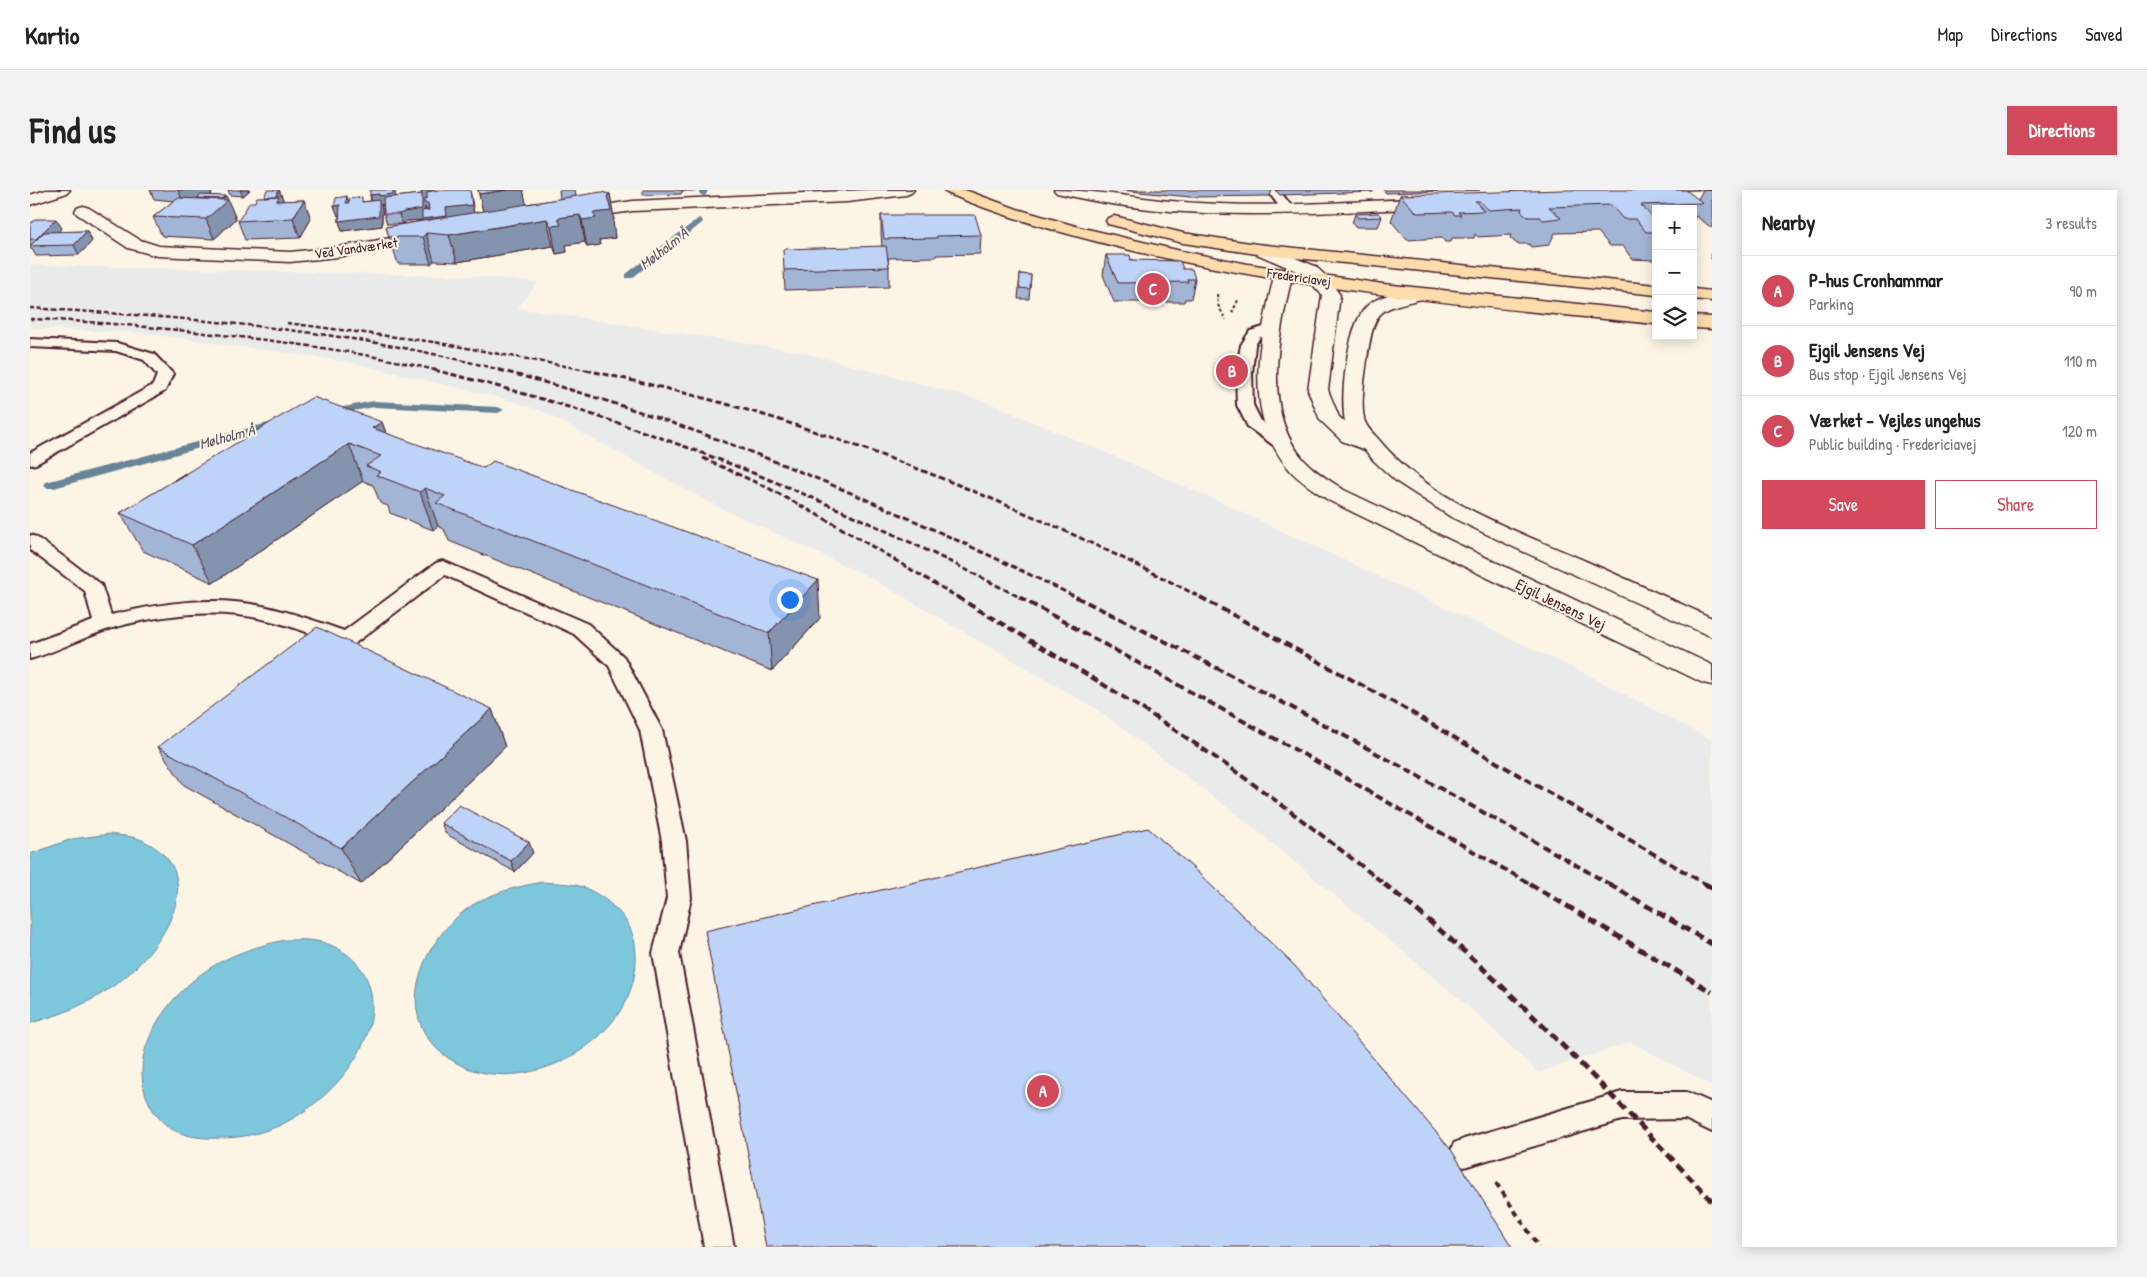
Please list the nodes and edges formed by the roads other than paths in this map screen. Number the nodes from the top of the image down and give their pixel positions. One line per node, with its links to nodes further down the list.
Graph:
1 (62, 190): 8 (main road)
2 (906, 190): 12 (main road)
3 (952, 190): 17 (main road, Fredericiavej)
4 (1062, 190): 10 (main road)
5 (1274, 190): 10 (lane)
6 (1712, 195): 7 (main road)
7 (1638, 198)
8 (30, 200)
9 (1452, 203): 10 (main road)
10 (1286, 207)
11 (83, 211): 14 (main road, Ved Vandværket)
12 (558, 216)
13 (1100, 218): 15 (main road, Fredericiavej)
14 (442, 235)
15 (1263, 250): 16 (main road); 18 (main road, Fredericiavej)
16 (1314, 275): 17 (main road, Fredericiavej); 19 (main road, Fredericiavej); 22 (main road); 29 (main road)
17 (1283, 276): 35 (main road, Ejgil Jensens Vej)
18 (1652, 290)
19 (1420, 294): 25 (main road, Fredericiavej); 29 (main road)
20 (1697, 294): 21 (main road)
21 (1712, 296)
22 (1652, 299)
23 (1697, 303): 24 (main road)
24 (1712, 304)
25 (1652, 318)
26 (1697, 322): 27 (main road)
27 (1712, 324)
28 (30, 343): 30 (lane)
29 (1370, 445): 33 (main road)
30 (30, 460)
31 (30, 541): 32 (lane)
32 (104, 625): 34 (lane); 38 (lane)
33 (1712, 628)
34 (30, 652)
35 (1712, 676)
36 (1712, 1118): 37 (lane)
37 (1469, 1151)
38 (718, 1247)

